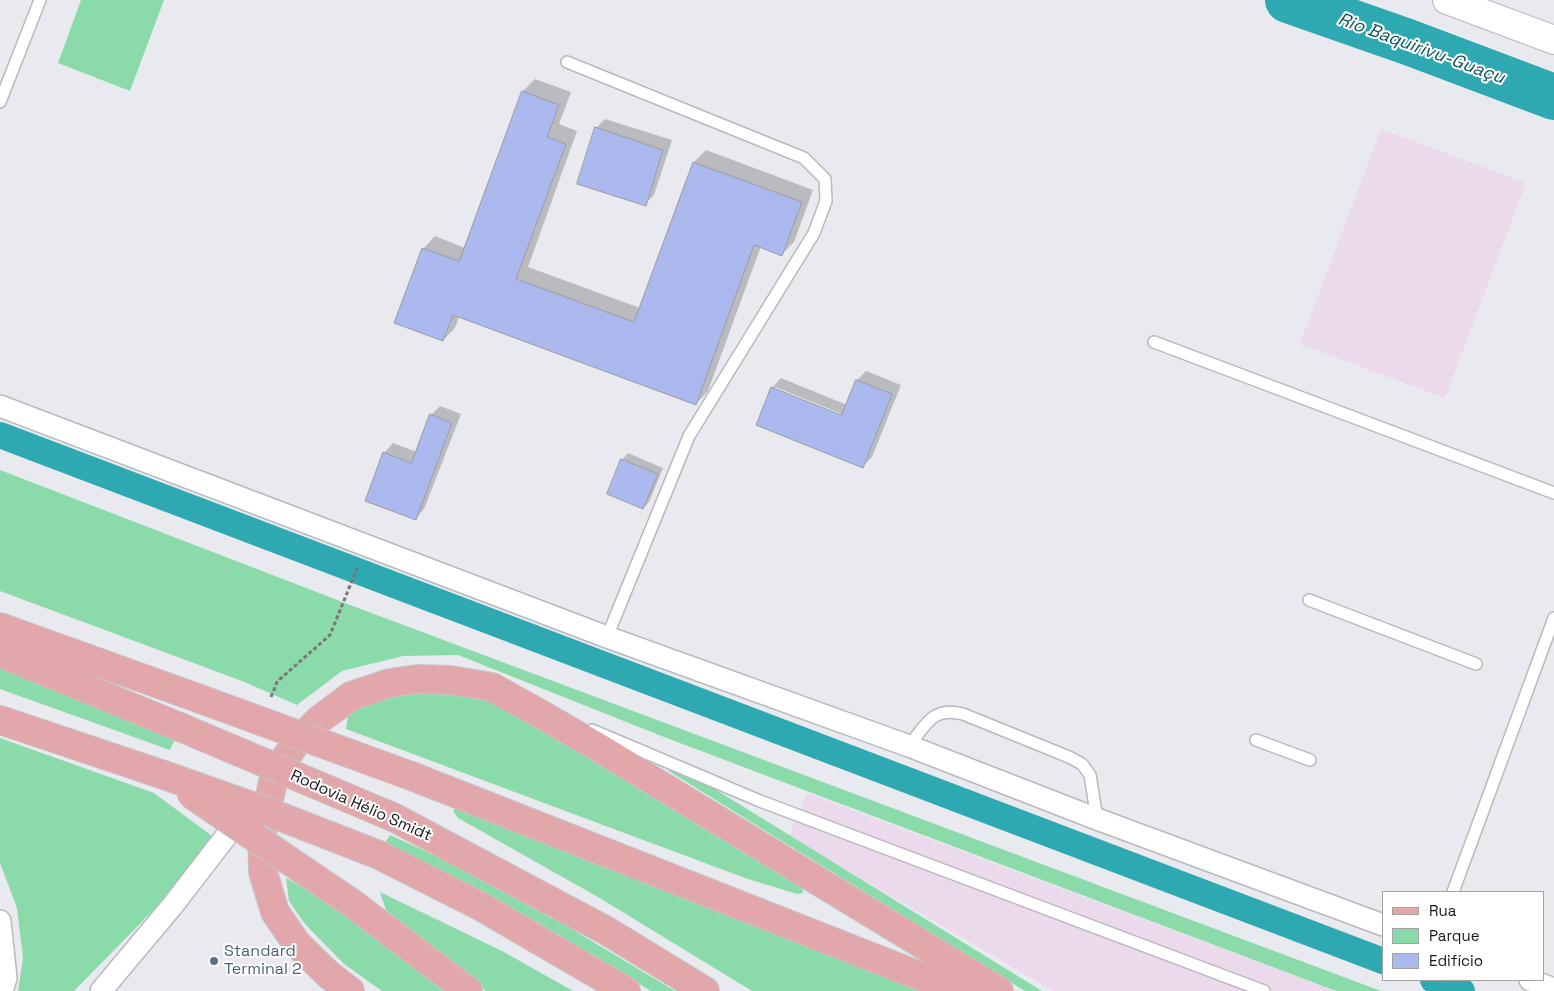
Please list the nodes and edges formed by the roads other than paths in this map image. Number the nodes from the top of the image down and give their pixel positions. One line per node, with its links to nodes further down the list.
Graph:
1 (40, 0): 5 (lane)
2 (1447, 0): 3 (main road)
3 (1554, 40)
4 (568, 62): 12 (lane)
5 (0, 102)
6 (1154, 342): 8 (lane)
7 (0, 406): 12 (street)
8 (1554, 493)
9 (1309, 600): 14 (lane)
10 (1554, 618): 23 (lane)
11 (0, 627): 34 (main road, bridge)
12 (607, 637): 18 (street)
13 (0, 653): 33 (main road, Rodovia Hélio Smidt, bridge)
14 (1476, 664)
15 (492, 687): 20 (main road); 35 (main road); 36 (lane)
16 (0, 720): 21 (main road)
17 (1256, 740): 19 (lane)
18 (909, 746): 22 (street); 22 (lane)
19 (1310, 760)
20 (275, 773): 29 (street); 30 (main road)
21 (161, 774): 31 (main road, bridge); 32 (main road, bridge)
22 (1097, 820): 25 (street)
23 (1453, 891)
24 (0, 921): 28 (street)
25 (1382, 925)
26 (1533, 981): 27 (street)
27 (1554, 989)
28 (2, 991)
29 (101, 991)
30 (350, 991)
31 (468, 991)
32 (626, 991)
33 (705, 991)
34 (958, 991)
35 (999, 991)
36 (1264, 991)

